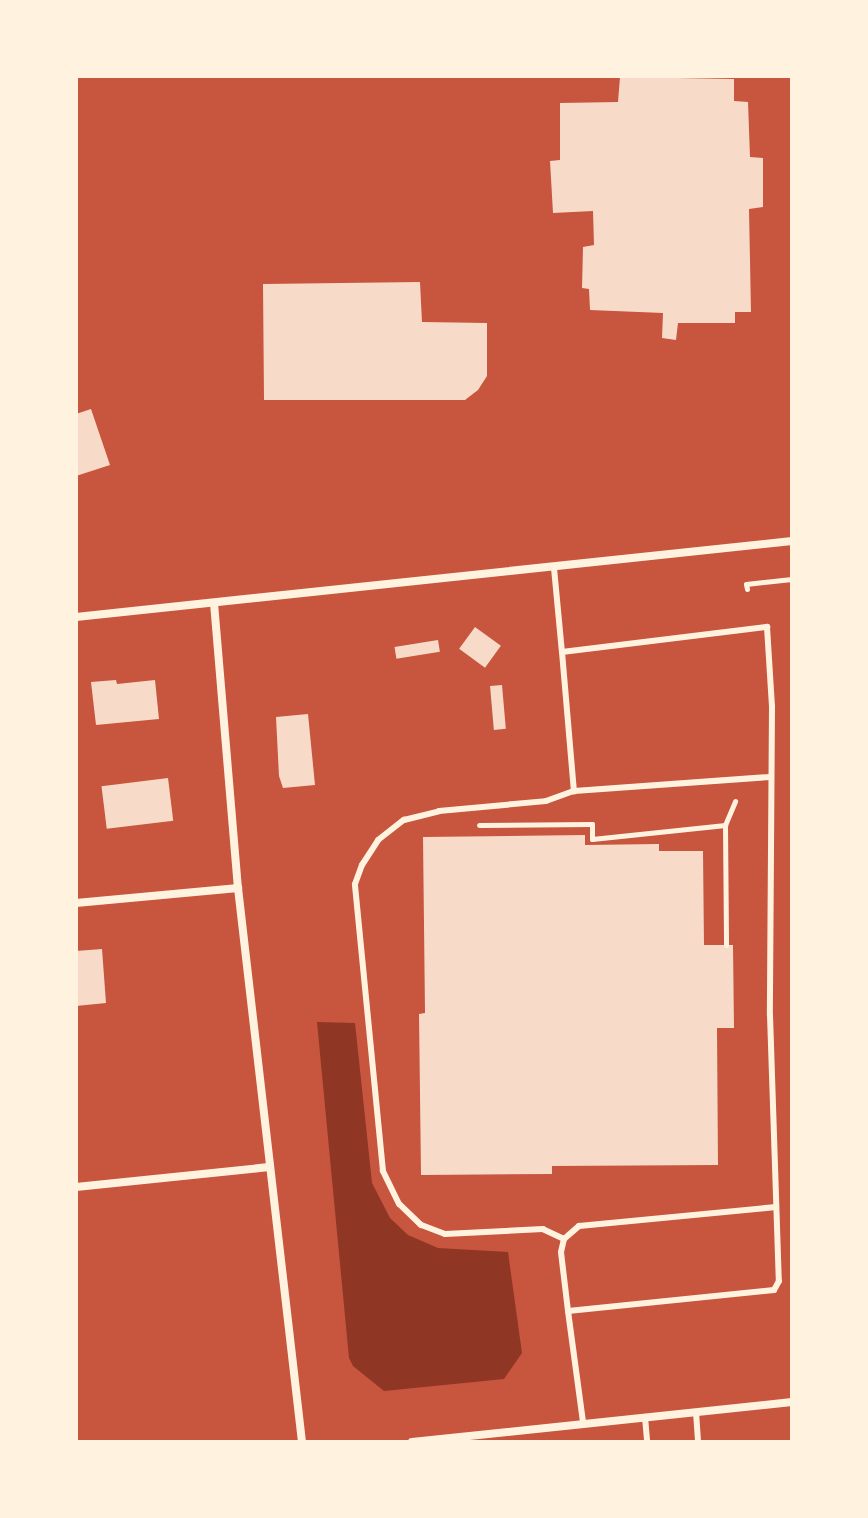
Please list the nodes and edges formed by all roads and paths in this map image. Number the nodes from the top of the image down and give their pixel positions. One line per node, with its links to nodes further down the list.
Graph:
1 (792, 541): 2 (street)
2 (554, 568): 5 (street); 7 (lane)
3 (792, 579): 4 (path)
4 (747, 589)
5 (214, 603): 6 (street); 13 (street)
6 (76, 617)
7 (562, 652): 8 (lane); 9 (lane)
8 (771, 777): 9 (lane); 18 (lane)
9 (574, 791): 11 (lane)
10 (735, 801): 12 (path)
11 (453, 810): 12 (path); 19 (lane)
12 (725, 825): 15 (path)
13 (238, 888): 14 (street); 16 (street)
14 (76, 903)
15 (726, 945)
16 (269, 1167): 17 (street); 25 (street)
17 (76, 1187)
18 (776, 1207): 19 (lane); 20 (lane)
19 (564, 1239): 20 (lane)
20 (568, 1311): 24 (lane)
21 (792, 1402): 22 (street)
22 (696, 1412): 23 (street); 28 (lane)
23 (645, 1417): 24 (street); 27 (lane)
24 (583, 1422): 26 (street)
25 (302, 1442)
26 (412, 1442)
27 (647, 1442)
28 (698, 1442)

